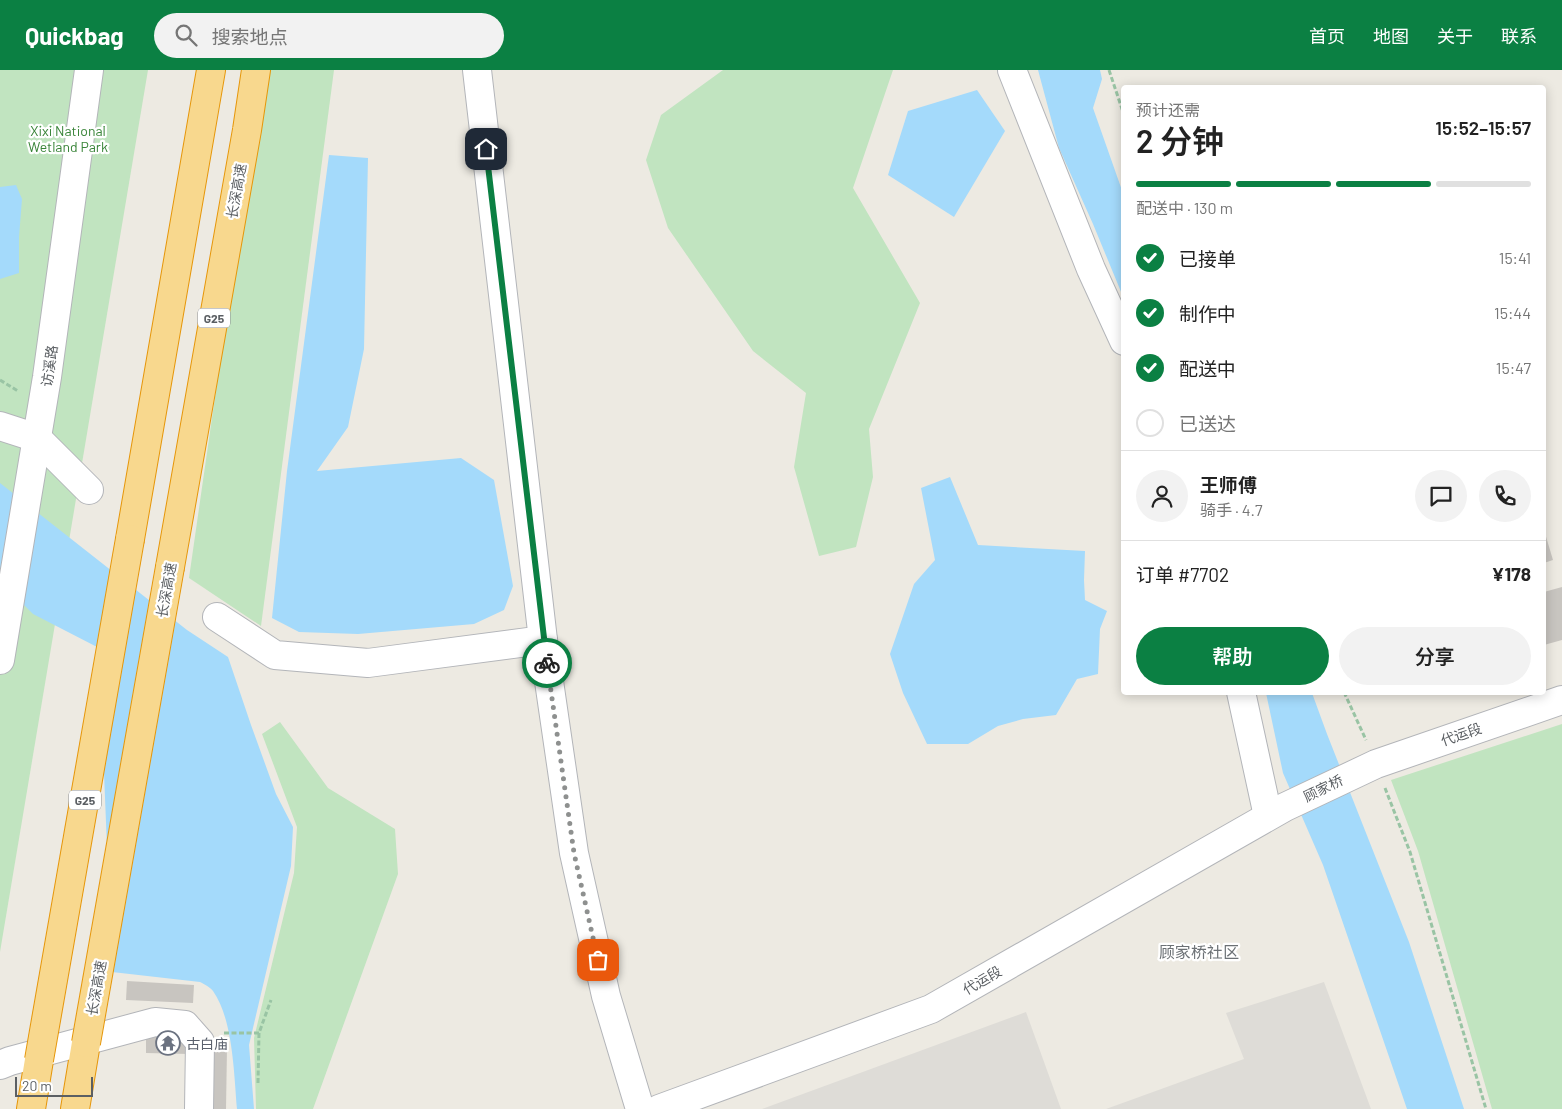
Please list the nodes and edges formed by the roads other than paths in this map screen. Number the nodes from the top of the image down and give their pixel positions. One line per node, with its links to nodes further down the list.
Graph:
1 (89, 70): 8 (street, 访溪路)
2 (211, 70): 18 (highway, G25, bridge)
3 (256, 70): 19 (highway, 长深高速 / G25, bridge)
4 (477, 70): 11 (street)
5 (1012, 70): 6 (street)
6 (1121, 334)
7 (0, 426): 8 (street)
8 (37, 438): 9 (street); 12 (street, 访溪路)
9 (89, 490)
10 (217, 617): 11 (street)
11 (543, 640): 21 (street)
12 (0, 660)
13 (1242, 695): 16 (street)
14 (1562, 700): 15 (street, 代运段)
15 (1368, 767): 16 (street, 顾家桥)
16 (1277, 811): 22 (street, 代运段)
17 (0, 1065): 20 (street)
18 (31, 1109)
19 (74, 1109)
20 (199, 1109)
21 (640, 1109)
22 (659, 1109)

